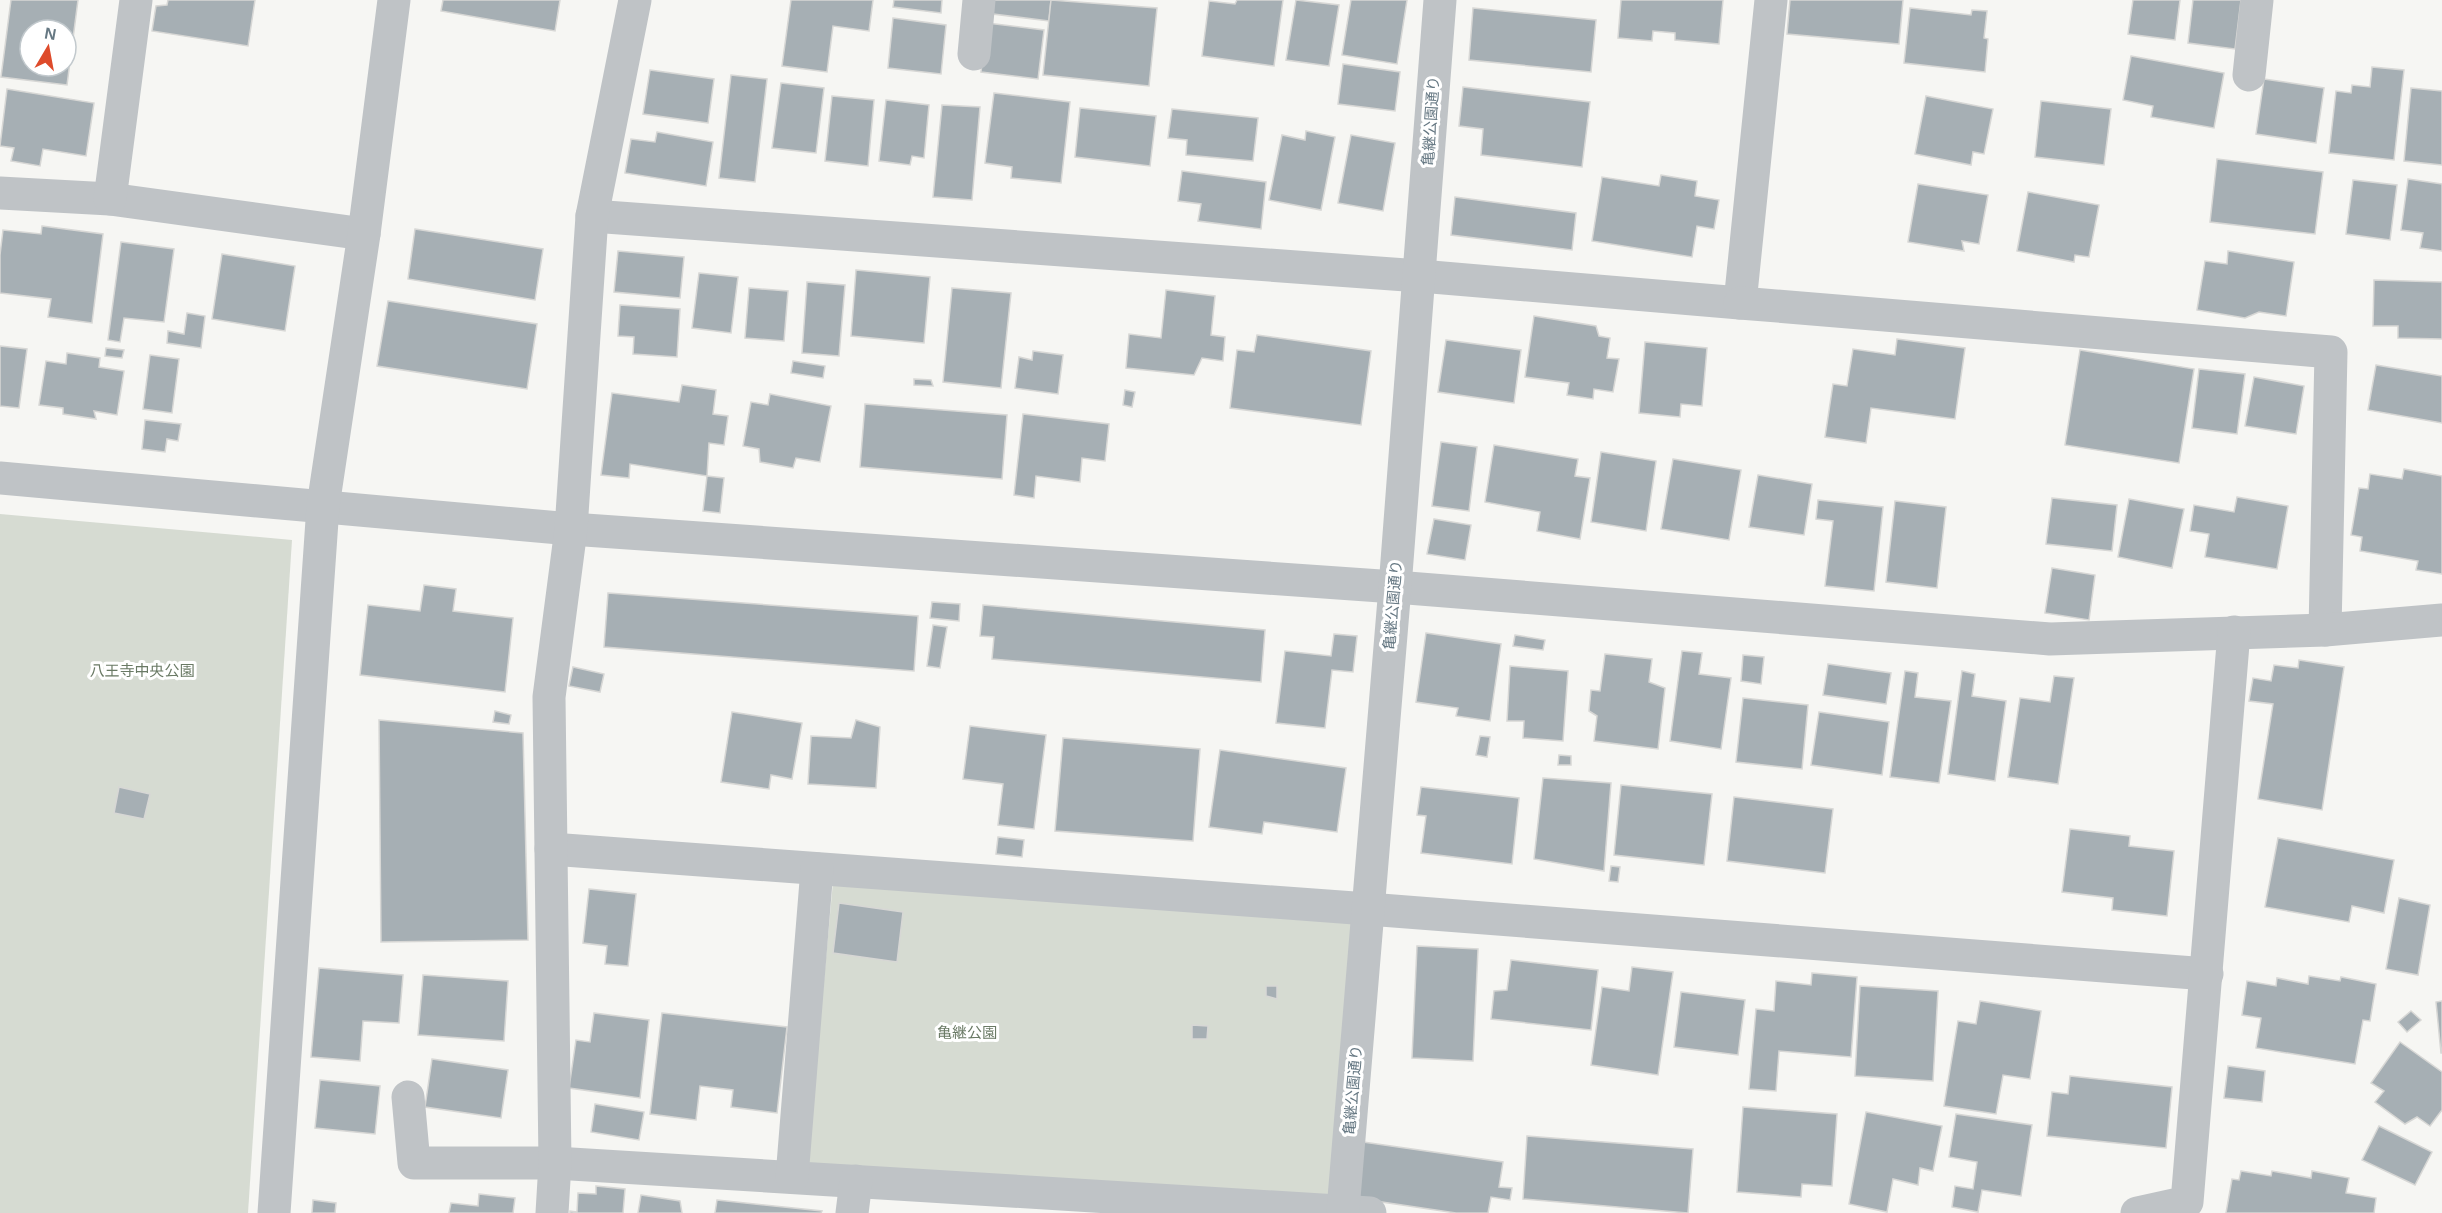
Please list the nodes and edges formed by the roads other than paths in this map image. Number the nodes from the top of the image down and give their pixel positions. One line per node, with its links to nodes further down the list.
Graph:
1 (136, 0): 11 (street)
2 (394, 0): 13 (street)
3 (635, 0): 12 (street)
4 (979, 0): 8 (street)
5 (1440, 0): 14 (street, 亀継公園通り)
6 (1770, 0): 15 (street)
7 (2257, 0): 9 (street)
8 (974, 54)
9 (2249, 75)
10 (0, 193): 11 (street)
11 (110, 200): 13 (street)
12 (592, 216): 14 (street); 18 (street)
13 (364, 234): 17 (street)
14 (1420, 276): 15 (street); 19 (street, 亀継公園通り)
15 (1740, 303): 21 (street)
16 (0, 478): 17 (street)
17 (323, 506): 18 (street); 33 (street)
18 (571, 529): 19 (street); 23 (street)
19 (1395, 587): 22 (street); 25 (street, 亀継公園通り)
20 (2442, 620): 21 (street)
21 (2325, 630): 22 (street)
22 (2234, 632): 26 (street)
23 (551, 849): 24 (street); 28 (street)
24 (817, 869): 25 (street); 29 (street)
25 (1368, 909): 26 (street); 32 (street, 亀継公園通り)
26 (2207, 974): 36 (street)
27 (408, 1097): 28 (street)
28 (555, 1163): 29 (street); 34 (street)
29 (792, 1177): 30 (street)
30 (856, 1181): 31 (street); 35 (street)
31 (1278, 1210): 32 (street)
32 (1357, 1212)
33 (274, 1213)
34 (552, 1213)
35 (852, 1213)
36 (2137, 1213)

